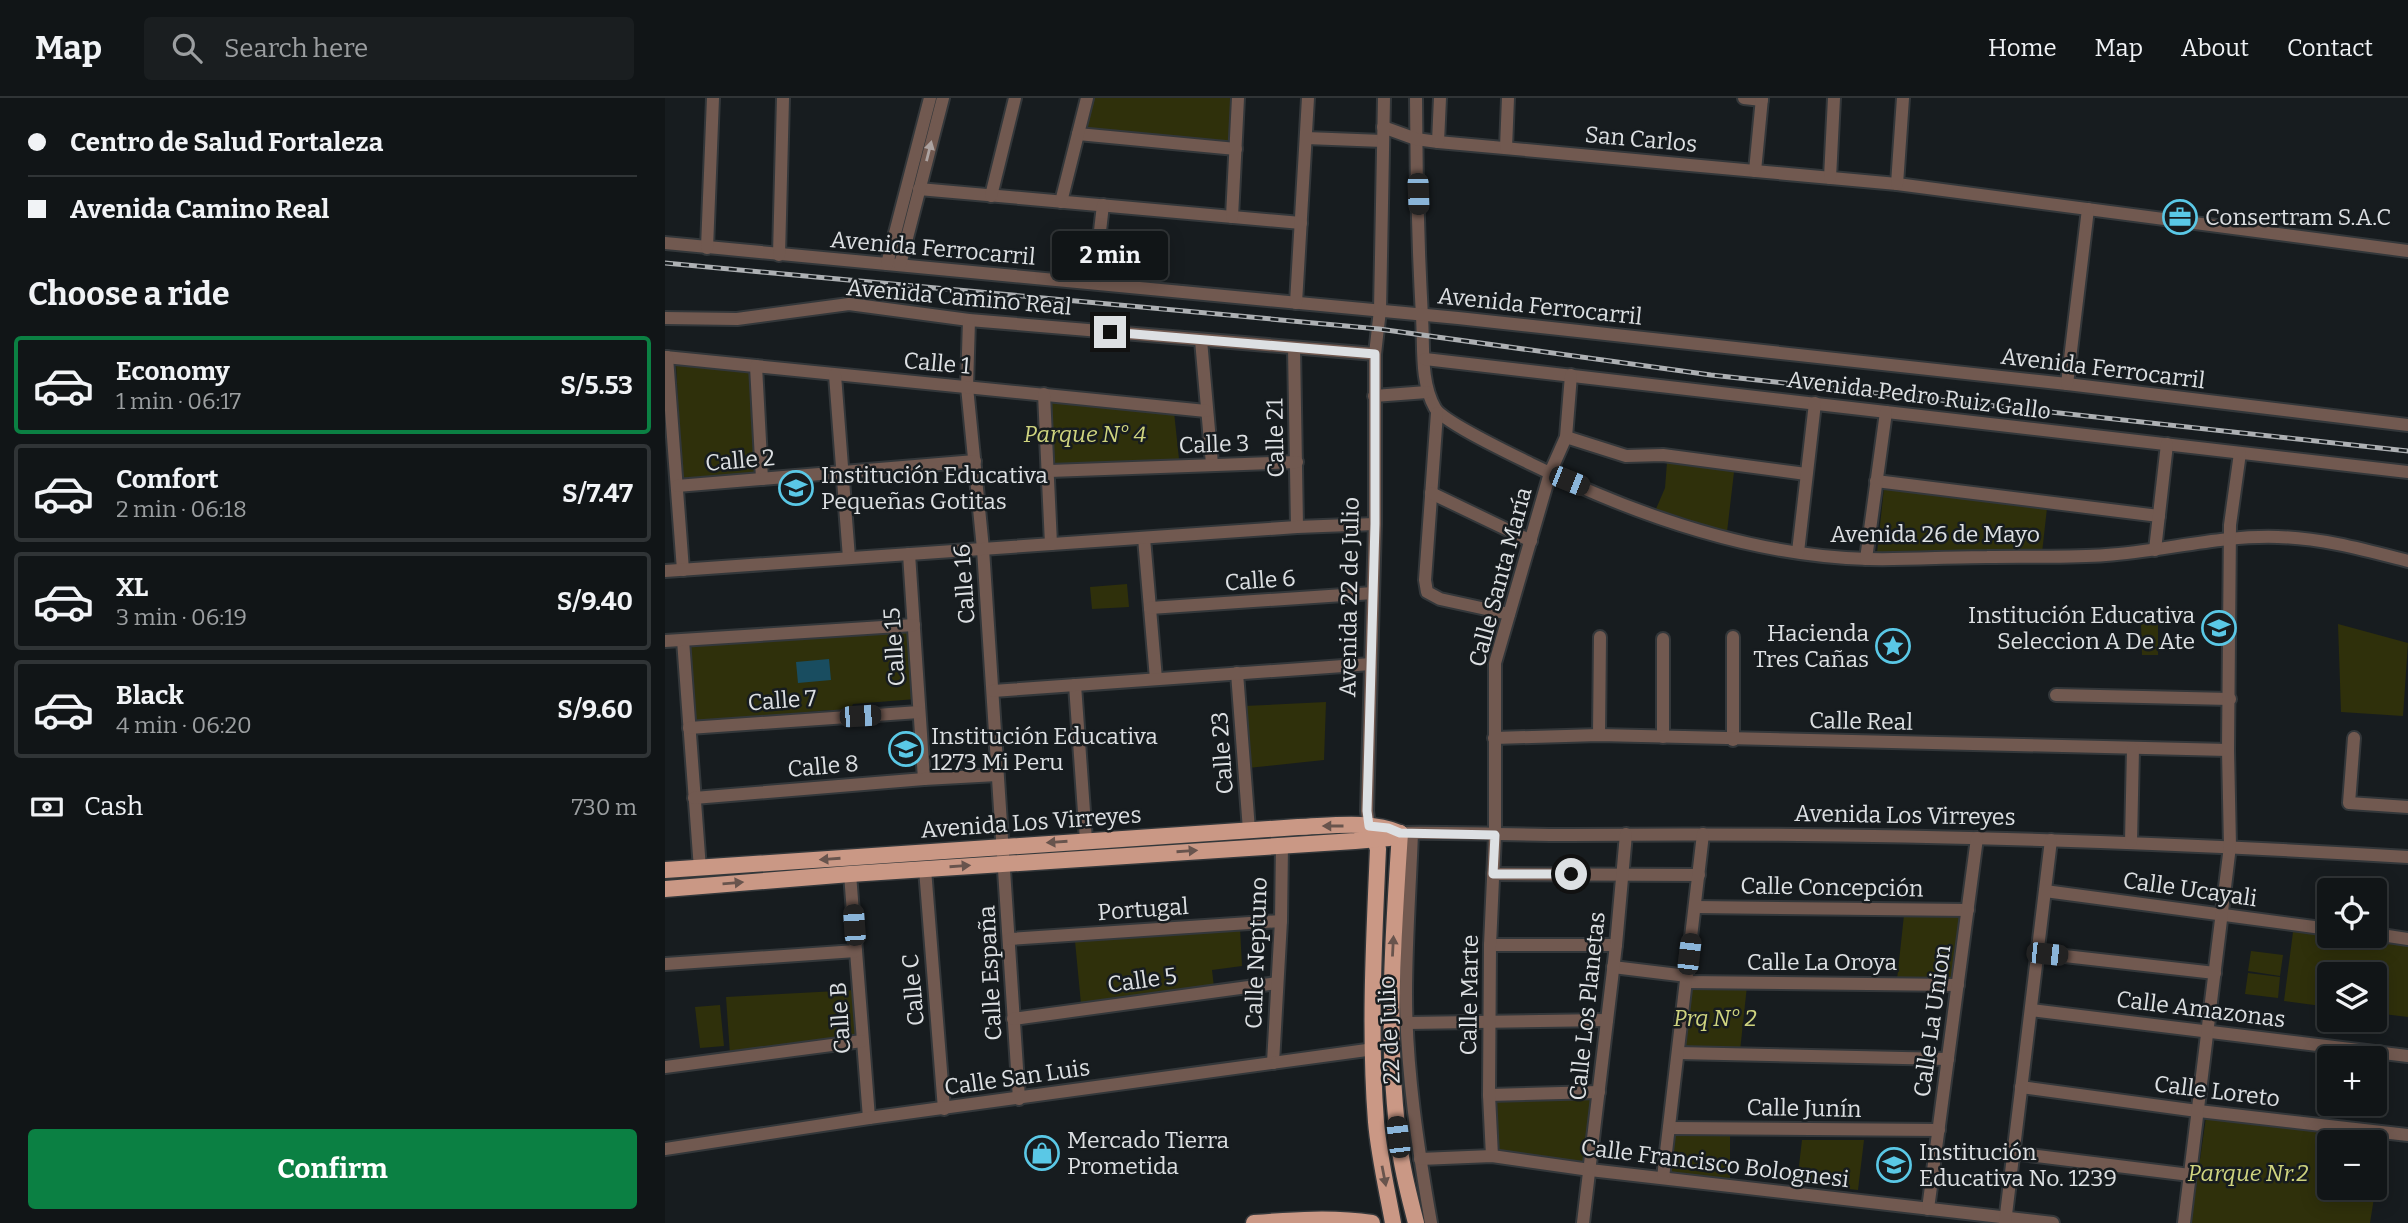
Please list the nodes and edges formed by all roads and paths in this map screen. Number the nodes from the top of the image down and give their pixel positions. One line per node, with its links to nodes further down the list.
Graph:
1 (713, 98): 36 (street)
2 (783, 98): 38 (street)
3 (930, 98): 39 (street)
4 (943, 98): 28 (street, one-way to 4)
5 (1016, 98): 29 (street)
6 (1087, 98): 18 (street)
7 (1238, 98): 24 (street)
8 (1308, 98): 19 (street)
9 (1384, 98): 17 (street, Avenida 22 de Julio)
10 (1416, 98): 20 (street)
11 (1440, 98): 22 (street)
12 (1508, 98): 23 (street)
13 (1744, 98): 16 (street)
14 (1834, 98): 26 (street)
15 (1903, 98): 27 (street)
16 (1762, 99): 25 (street)
17 (1383, 127): 20 (street, San Carlos); 21 (street, Avenida 22 de Julio)
18 (1078, 134): 24 (street); 30 (street)
19 (1306, 138): 21 (street); 34 (street)
20 (1416, 139): 22 (street, San Carlos); 43 (street)
21 (1383, 141): 42 (street, Avenida 22 de Julio)
22 (1438, 142): 23 (street, San Carlos)
23 (1506, 148): 25 (street, San Carlos)
24 (1236, 149): 33 (street)
25 (1755, 171): 26 (street, San Carlos)
26 (1830, 178): 27 (street, San Carlos)
27 (1897, 184): 32 (street, San Carlos)
28 (919, 189): 29 (street); 39 (street)
29 (991, 196): 30 (street)
30 (1061, 202): 31 (street)
31 (1103, 205): 33 (street); 40 (street)
32 (2088, 209): 37 (street, San Carlos); 54 (street)
33 (1232, 217): 34 (street)
34 (1301, 223): 41 (street)
35 (665, 243): 36 (street, Avenida Ferrocarril)
36 (707, 248): 38 (street, Avenida Ferrocarril)
37 (2408, 251)
38 (779, 255): 39 (street, Avenida Ferrocarril)
39 (894, 265): 40 (street, Avenida Ferrocarril)
40 (1094, 284): 41 (street, Avenida Ferrocarril)
41 (1296, 303): 42 (street, Avenida Ferrocarril)
42 (1380, 310): 43 (street, Avenida Ferrocarril); 48 (street, Avenida 22 de Julio)
43 (1422, 314): 50 (street); 54 (street, Avenida Ferrocarril)
44 (665, 318): 45 (street, Avenida Camino Real)
45 (969, 320): 46 (street, Avenida Camino Real); 55 (street, Calle 16)
46 (1201, 340): 47 (street, Avenida Camino Real); 60 (street)
47 (1294, 348): 48 (street, Avenida Camino Real); 68 (street, Calle 21)
48 (1375, 354): 58 (street, Avenida 22 de Julio)
49 (666, 357): 51 (street, Calle 1); 77 (street)
50 (1425, 359): 53 (street, Avenida Pedro Ruiz Gallo); 56 (street)
51 (756, 366): 52 (street, Calle 1); 75 (street)
52 (835, 375): 55 (street, Calle 1); 72 (street)
53 (1571, 375): 59 (street, Avenida Pedro Ruiz Gallo); 64 (street, Calle Santa María)
54 (2067, 384): 63 (street, Avenida Ferrocarril)
55 (967, 387): 57 (street, Calle 1); 67 (street, Calle 16)
56 (1427, 392): 58 (street); 62 (street)
57 (1044, 394): 60 (street, Calle 1); 70 (street)
58 (1374, 396): 80 (street, Avenida 22 de Julio)
59 (1815, 403): 61 (street, Avenida Pedro Ruiz Gallo); 74 (street)
60 (1206, 411): 69 (street)
61 (1886, 412): 65 (street, Avenida Pedro Ruiz Gallo); 76 (street)
62 (1437, 413): 73 (street, Avenida 26 de Mayo); 78 (street)
63 (2408, 425)
64 (1566, 437): 73 (street, Calle Santa María); 74 (street)
65 (2167, 444): 66 (street, Avenida Pedro Ruiz Gallo); 79 (street)
66 (2240, 453): 71 (street, Avenida Pedro Ruiz Gallo); 83 (street)
67 (975, 461): 72 (street, Calle 2); 86 (street, Calle 16)
68 (1297, 462): 69 (street, Calle 3); 81 (street, Calle 21)
69 (1212, 464): 70 (street, Calle 3)
70 (1049, 471): 85 (street)
71 (2408, 472)
72 (841, 473): 75 (street, Calle 2); 90 (street)
73 (1550, 473): 84 (street, Calle Santa María); 88 (street, Avenida 26 de Mayo)
74 (1806, 474): 88 (street)
75 (762, 479): 77 (street, Calle 2)
76 (1877, 481): 79 (street); 91 (street)
77 (677, 486): 93 (street)
78 (1431, 493): 84 (street); 97 (street)
79 (2159, 516): 87 (street)
80 (1375, 524): 81 (street); 95 (street, Avenida 22 de Julio)
81 (1297, 527): 82 (street)
82 (1144, 538): 85 (street); 96 (street)
83 (2232, 539): 87 (street, Avenida 26 de Mayo); 92 (street, Avenida 26 de Mayo); 110 (street)
84 (1531, 541): 97 (street, Calle Santa María)
85 (1051, 544): 86 (street)
86 (983, 549): 89 (street); 108 (street, Calle 16)
87 (2155, 550): 91 (street, Avenida 26 de Mayo)
88 (1797, 552): 91 (street, Avenida 26 de Mayo)
89 (909, 554): 90 (street); 98 (street, Calle 15)
90 (849, 558): 93 (street)
91 (1866, 559)
92 (2408, 561)
93 (683, 570): 94 (street)
94 (665, 572)
95 (1373, 593): 96 (street, Calle 6); 104 (street, Avenida 22 de Julio)
96 (1150, 608): 106 (street)
97 (1509, 614): 114 (street, Calle Santa María)
98 (914, 625): 102 (street); 111 (street, Calle 15)
99 (1600, 637): 113 (street)
100 (1733, 637): 117 (street)
101 (1663, 639): 115 (street)
102 (683, 640): 103 (street); 112 (street)
103 (665, 641)
104 (1371, 664): 105 (street); 125 (street, Avenida 22 de Julio)
105 (1237, 673): 106 (street); 124 (street, Calle 23)
106 (1156, 678): 107 (street)
107 (1075, 685): 108 (street); 131 (street)
108 (993, 691): 120 (street, Calle 16)
109 (2056, 695): 110 (street)
110 (2230, 699): 119 (street)
111 (919, 712): 112 (street, Calle 7); 121 (street, Calle 15)
112 (689, 728): 122 (street)
113 (1599, 735): 114 (street, Calle Real); 115 (street, Calle Real)
114 (1494, 737): 128 (street, Calle Santa María)
115 (1663, 737): 117 (street, Calle Real)
116 (2354, 738): 123 (street)
117 (1733, 740): 118 (street, Calle Real)
118 (2133, 749): 119 (street, Calle Real); 133 (street)
119 (2228, 750): 136 (street)
120 (997, 775): 121 (street, Calle 8); 135 (street, Calle 16)
121 (924, 779): 122 (street, Calle 8)
122 (694, 798): 139 (street)
123 (2408, 807)
124 (1249, 830): 125 (main road, Avenida Los Virreyes, one-way to 124); 131 (main road, Avenida Los Virreyes)
125 (1372, 833): 126 (main road, Avenida Los Virreyes); 134 (main road, Avenida Los Virreyes); 173 (main road)
126 (1406, 833): 128 (street, Avenida Los Virreyes); 170 (street, 22 de Julio); 201 (main road, one-way to 126)
127 (1626, 834): 128 (street, Avenida Los Virreyes); 129 (street, Avenida Los Virreyes); 144 (street, Calle Los Planetas)
128 (1495, 835): 143 (street, Calle Marte)
129 (1703, 835): 130 (street, Avenida Los Virreyes); 145 (street)
130 (1977, 838): 132 (street, Avenida Los Virreyes); 149 (street, Calle La Union)
131 (1086, 840): 135 (main road, Avenida Los Virreyes, one-way to 135)
132 (2051, 840): 133 (street, Avenida Los Virreyes); 147 (street)
133 (2131, 842): 136 (street, Avenida Los Virreyes)
134 (1282, 845): 138 (main road, Avenida Los Virreyes, one-way to 134); 151 (street, Calle Neptuno)
135 (1003, 846): 138 (street, Calle España); 139 (main road, Avenida Los Virreyes, one-way to 139)
136 (2230, 846): 137 (street, Avenida Los Virreyes); 150 (street)
137 (2408, 857)
138 (1004, 863): 140 (main road, Avenida Los Virreyes, one-way to 138); 154 (street, Calle España)
139 (700, 869): 141 (main road, Avenida Los Virreyes)
140 (925, 869): 142 (main road, Avenida Los Virreyes); 183 (street, Calle C)
141 (665, 870)
142 (851, 874): 146 (main road, Avenida Los Virreyes, one-way to 142); 158 (street, Calle B)
143 (1493, 874): 144 (street); 156 (street, Calle Marte)
144 (1622, 874): 145 (street); 157 (street, Calle Los Planetas)
145 (1699, 875): 148 (street)
146 (665, 889)
147 (2045, 891): 150 (street, Calle Ucayali); 159 (street)
148 (1695, 907): 149 (street, Calle Concepción); 163 (street)
149 (1968, 910): 165 (street, Calle La Union)
150 (2222, 915): 152 (street, Calle Ucayali); 162 (street)
151 (1281, 921): 154 (street, Portugal); 164 (street, Calle Neptuno)
152 (2317, 927)
153 (2387, 936): 155 (street)
154 (1009, 939): 167 (street, Calle España)
155 (2408, 939)
156 (1490, 945): 157 (street); 169 (street, Calle Marte)
157 (1616, 945): 161 (street, Calle Los Planetas)
158 (856, 951): 160 (street); 172 (street, Calle B)
159 (2038, 953): 162 (street); 166 (street)
160 (665, 964)
161 (1613, 967): 163 (street, Calle La Oroya); 168 (street, Calle Los Planetas)
162 (2215, 973): 171 (street)
163 (1686, 979): 165 (street, Calle La Oroya); 174 (street)
164 (1277, 983): 167 (street, Calle 5); 177 (street, Calle Neptuno)
165 (1958, 985): 176 (street, Calle La Union)
166 (2031, 1010): 171 (street, Calle Amazonas); 179 (street)
167 (1013, 1019): 182 (street, Calle España)
168 (1607, 1020): 169 (street); 180 (street, Calle Los Planetas)
169 (1490, 1022): 170 (street); 181 (street, Calle Marte)
170 (1407, 1023): 192 (street, 22 de Julio)
171 (2208, 1031): 175 (street, Calle Amazonas); 184 (street)
172 (862, 1041): 178 (street); 185 (street, Calle B)
173 (1374, 1049): 177 (street, Calle San Luis); 200 (main road, one-way to 200)
174 (1678, 1054): 176 (street); 186 (street)
175 (2408, 1056)
176 (1948, 1059): 187 (street, Calle La Union)
177 (1273, 1063): 182 (street, Calle San Luis)
178 (665, 1067)
179 (2021, 1087): 184 (street, Calle Loreto); 190 (street)
180 (1599, 1092): 181 (street); 193 (street, Calle Los Planetas)
181 (1489, 1095): 191 (street, Calle Marte)
182 (1019, 1099): 183 (street, Calle San Luis)
183 (944, 1109): 185 (street, Calle San Luis)
184 (2198, 1111): 188 (street, Calle Loreto); 194 (street)
185 (869, 1118): 189 (street, Calle San Luis)
186 (1669, 1128): 187 (street, Calle Junín); 195 (street)
187 (1938, 1130): 196 (street, Calle La Union)
188 (2408, 1135)
189 (665, 1149)
190 (2013, 1153): 194 (street); 197 (street)
191 (1492, 1156): 192 (street, Calle Francisco Bolognesi); 193 (street, Calle Francisco Bolognesi)
192 (1420, 1159): 202 (street, 22 de Julio)
193 (1590, 1170): 195 (street, Calle Francisco Bolognesi); 203 (street, Calle Los Planetas)
194 (2190, 1175): 205 (street)
195 (1663, 1178): 196 (street, Calle Francisco Bolognesi)
196 (1929, 1209): 197 (street, Calle Francisco Bolognesi)
197 (2005, 1220): 204 (street, Calle Francisco Bolognesi)
198 (1254, 1223): 199 (main road)
199 (1372, 1223)
200 (1393, 1223)
201 (1416, 1223)
202 (1431, 1223)
203 (1583, 1223)
204 (2053, 1223)
205 (2184, 1223)

